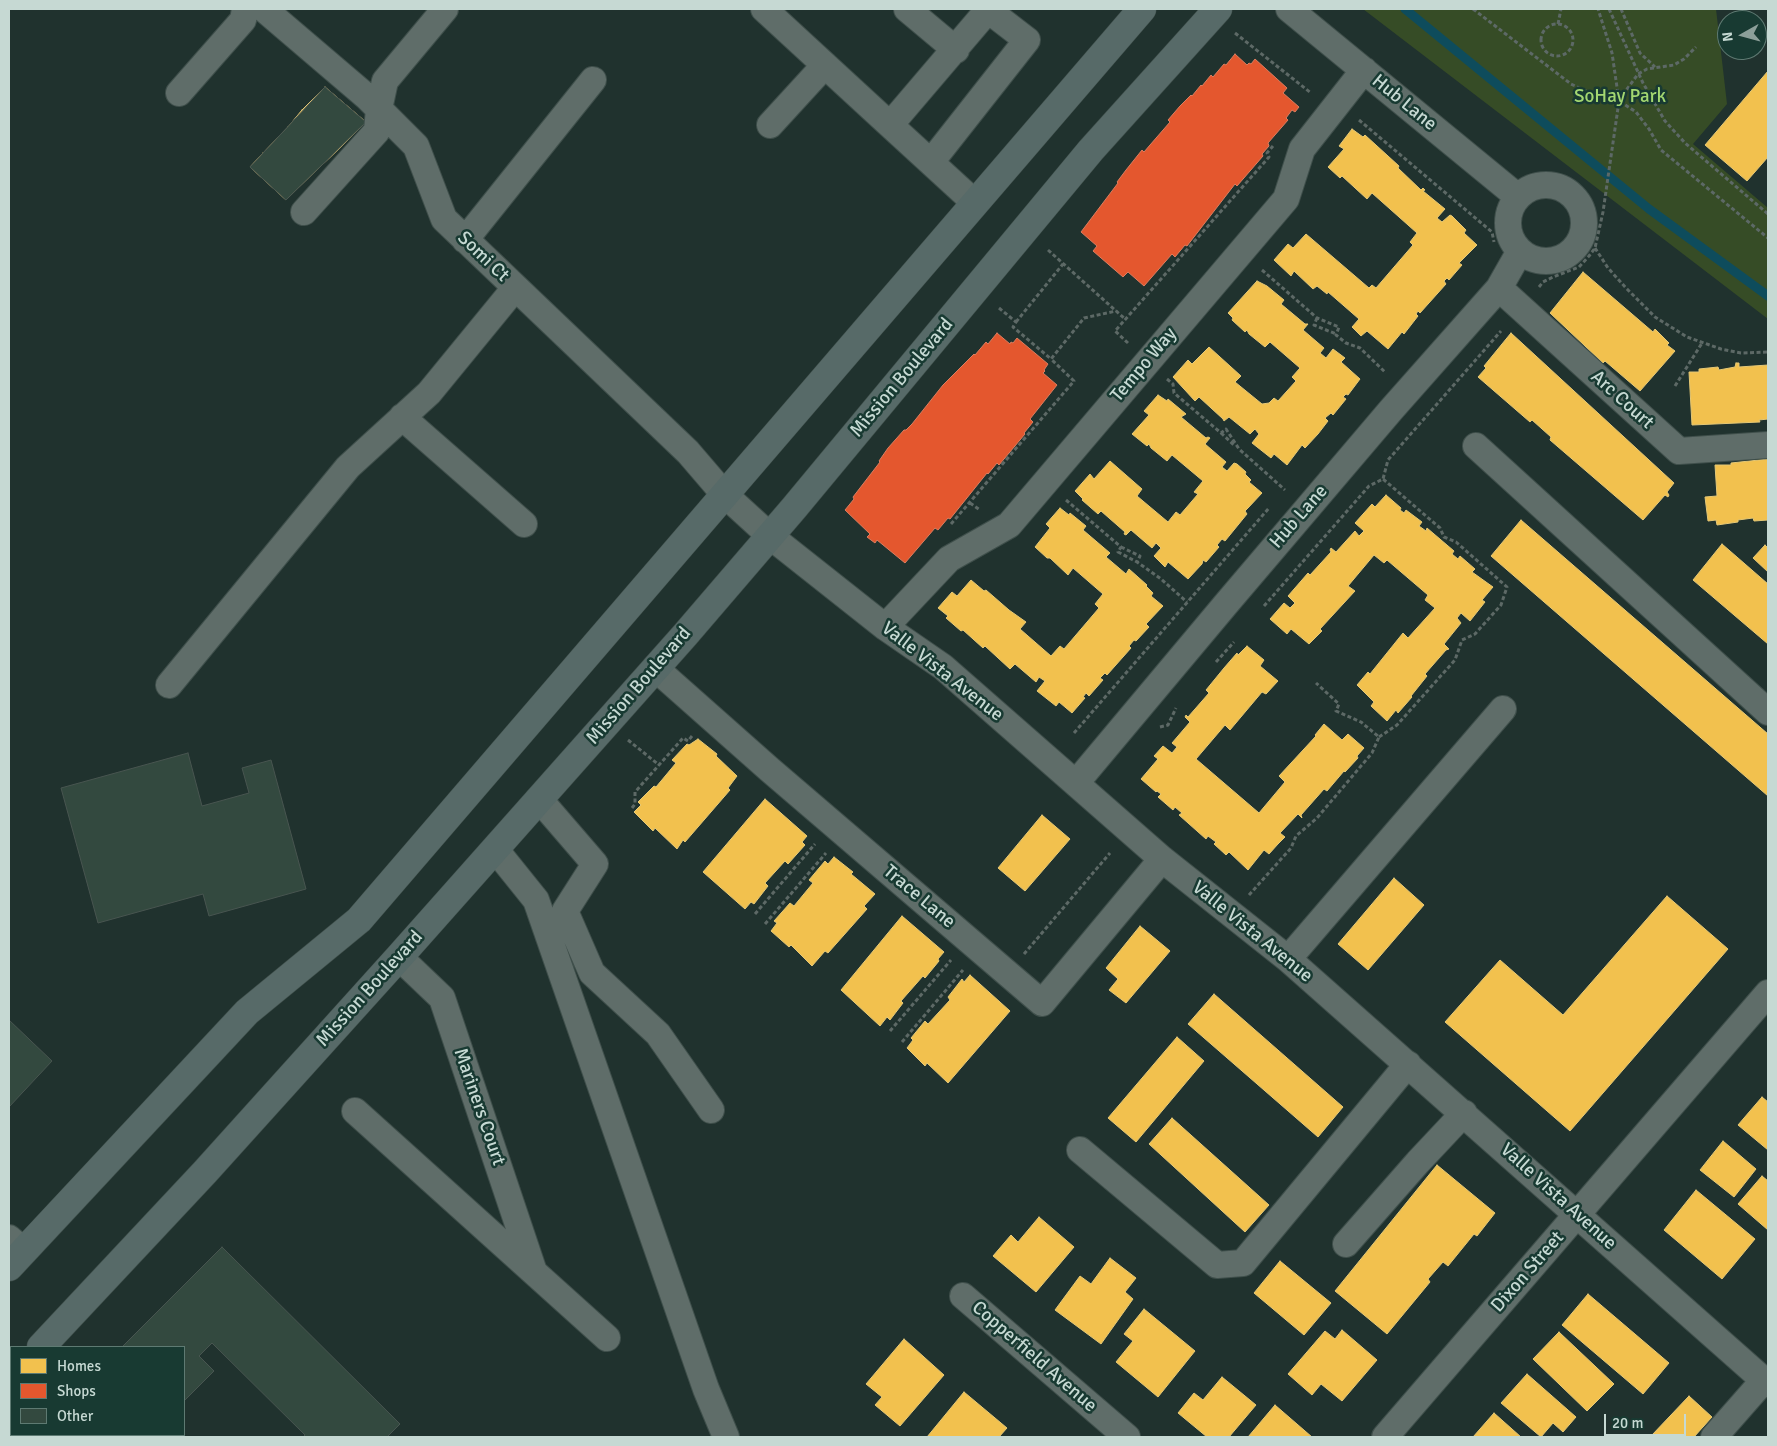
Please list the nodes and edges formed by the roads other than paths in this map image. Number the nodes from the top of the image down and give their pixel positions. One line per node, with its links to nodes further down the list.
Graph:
1 (245, 9): 13 (street)
2 (264, 9): 14 (street, Somi Ct)
3 (445, 9): 14 (street)
4 (907, 9): 9 (street)
5 (1142, 9): 19 (main road)
6 (1218, 9): 30 (main road, Mission Boulevard)
7 (1289, 9): 11 (street, Hub Lane)
8 (778, 13): 10 (street)
9 (956, 50): 16 (street); 17 (street)
10 (825, 65): 15 (street); 16 (street)
11 (1364, 70): 18 (street, Hub Lane); 31 (street, Tempo Way)
12 (593, 80): 21 (street)
13 (179, 93)
14 (379, 109): 20 (street); 21 (street, Somi Ct)
15 (770, 125)
16 (890, 125): 17 (street)
17 (931, 162): 19 (street)
18 (1518, 197): 22 (street); 22 (street)
19 (974, 202): 28 (main road)
20 (304, 212)
21 (465, 240): 23 (street, Somi Ct)
22 (1520, 251): 24 (street, Hub Lane)
23 (515, 288): 25 (street); 28 (street, Somi Ct)
24 (1499, 288): 26 (street, Arc Court); 36 (street, Hub Lane)
25 (402, 417): 29 (street); 33 (street)
26 (1768, 445)
27 (1476, 446): 35 (street)
28 (724, 494): 30 (street, Valle Vista Avenue); 50 (main road)
29 (524, 524)
30 (770, 536): 31 (street, Valle Vista Avenue); 32 (main road, Mission Boulevard)
31 (885, 627): 36 (street, Valle Vista Avenue)
32 (655, 668): 37 (main road, Mission Boulevard); 39 (street, Trace Lane)
33 (169, 685)
34 (1504, 709): 41 (street)
35 (1768, 712)
36 (1076, 783): 39 (street, Valle Vista Avenue)
37 (539, 799): 38 (main road, Mission Boulevard); 44 (street)
38 (495, 849): 40 (main road, Mission Boulevard); 56 (street)
39 (1162, 859): 41 (street, Valle Vista Avenue)
40 (399, 957): 51 (street, Mariners Court); 54 (main road, Mission Boulevard)
41 (1288, 959): 43 (street, Valle Vista Avenue)
42 (1768, 993): 48 (street, Dixon Street)
43 (1408, 1064): 46 (street, Valle Vista Avenue); 47 (street)
44 (711, 1110)
45 (355, 1111): 51 (street, Mariners Court)
46 (1464, 1113): 48 (street, Valle Vista Avenue); 49 (street)
47 (1080, 1150)
48 (1578, 1214): 55 (street, Valle Vista Avenue); 58 (street, Dixon Street)
49 (1346, 1244)
50 (14, 1252)
51 (534, 1272): 53 (street, Mariners Court)
52 (964, 1296): 57 (street, Copperfield Avenue)
53 (607, 1338)
54 (42, 1346)
55 (1766, 1382): 59 (street)
56 (726, 1437)
57 (1127, 1437)
58 (1385, 1437)
59 (1714, 1437)

